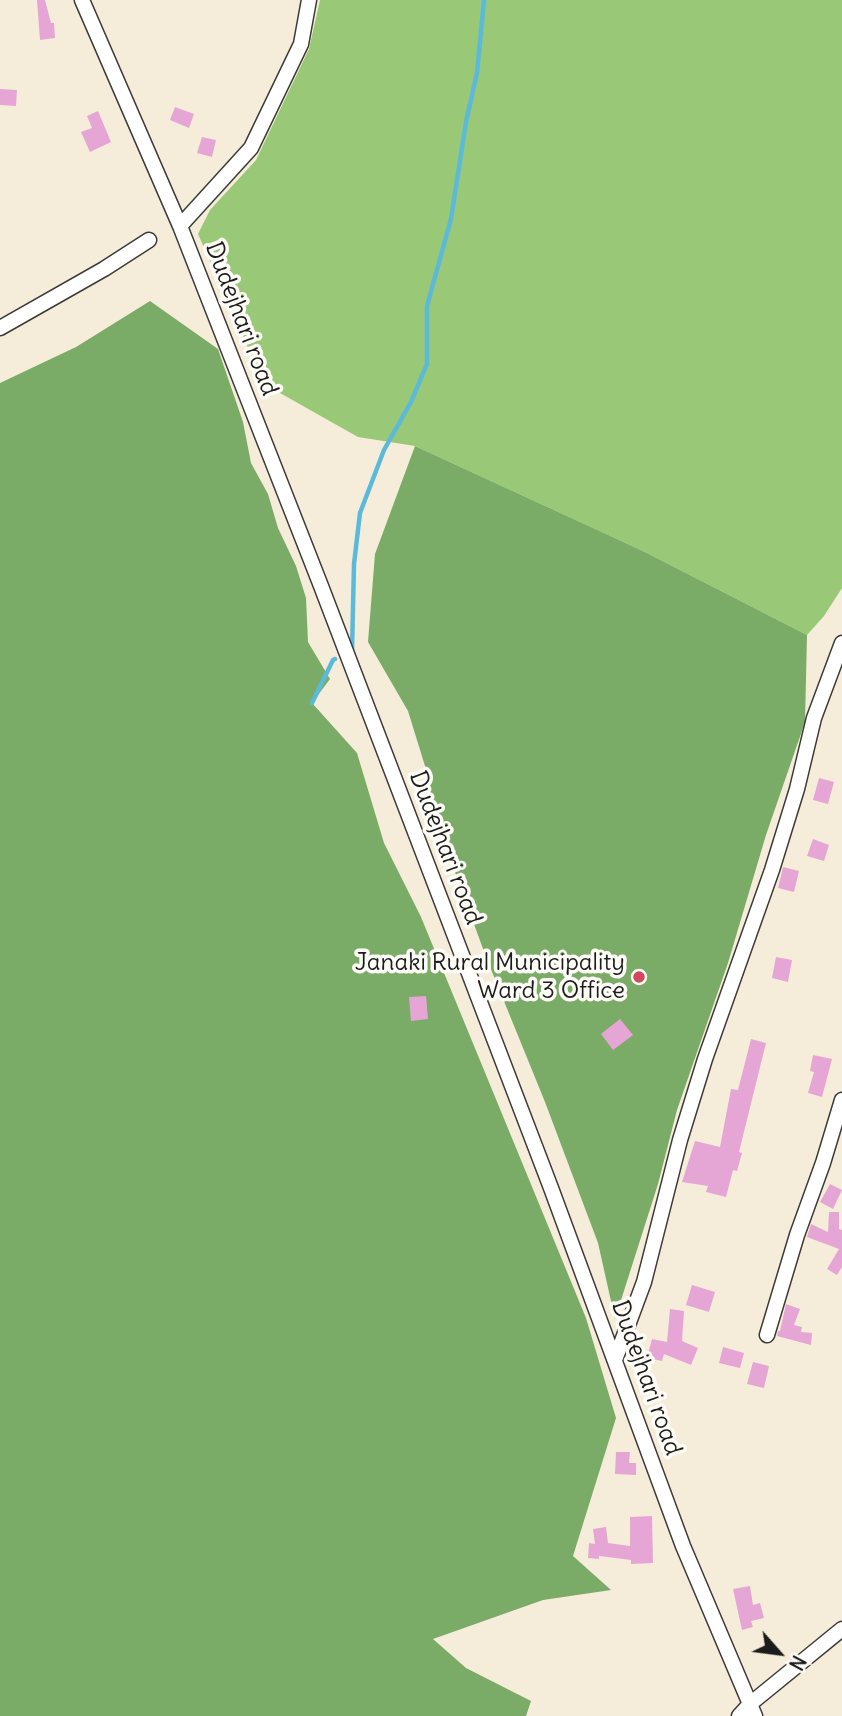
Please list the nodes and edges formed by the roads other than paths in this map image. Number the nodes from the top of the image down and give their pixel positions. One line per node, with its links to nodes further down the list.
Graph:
1 (82, 0): 3 (street, Dudejhari road)
2 (309, 0): 3 (street)
3 (180, 226): 9 (street, Dudejhari road)
4 (149, 240): 5 (street)
5 (0, 328)
6 (842, 643): 9 (street)
7 (842, 1100): 8 (street)
8 (767, 1335)
9 (615, 1360): 11 (street, Dudejhari road)
10 (842, 1629): 11 (street)
11 (753, 1710): 12 (street)
12 (739, 1716)

